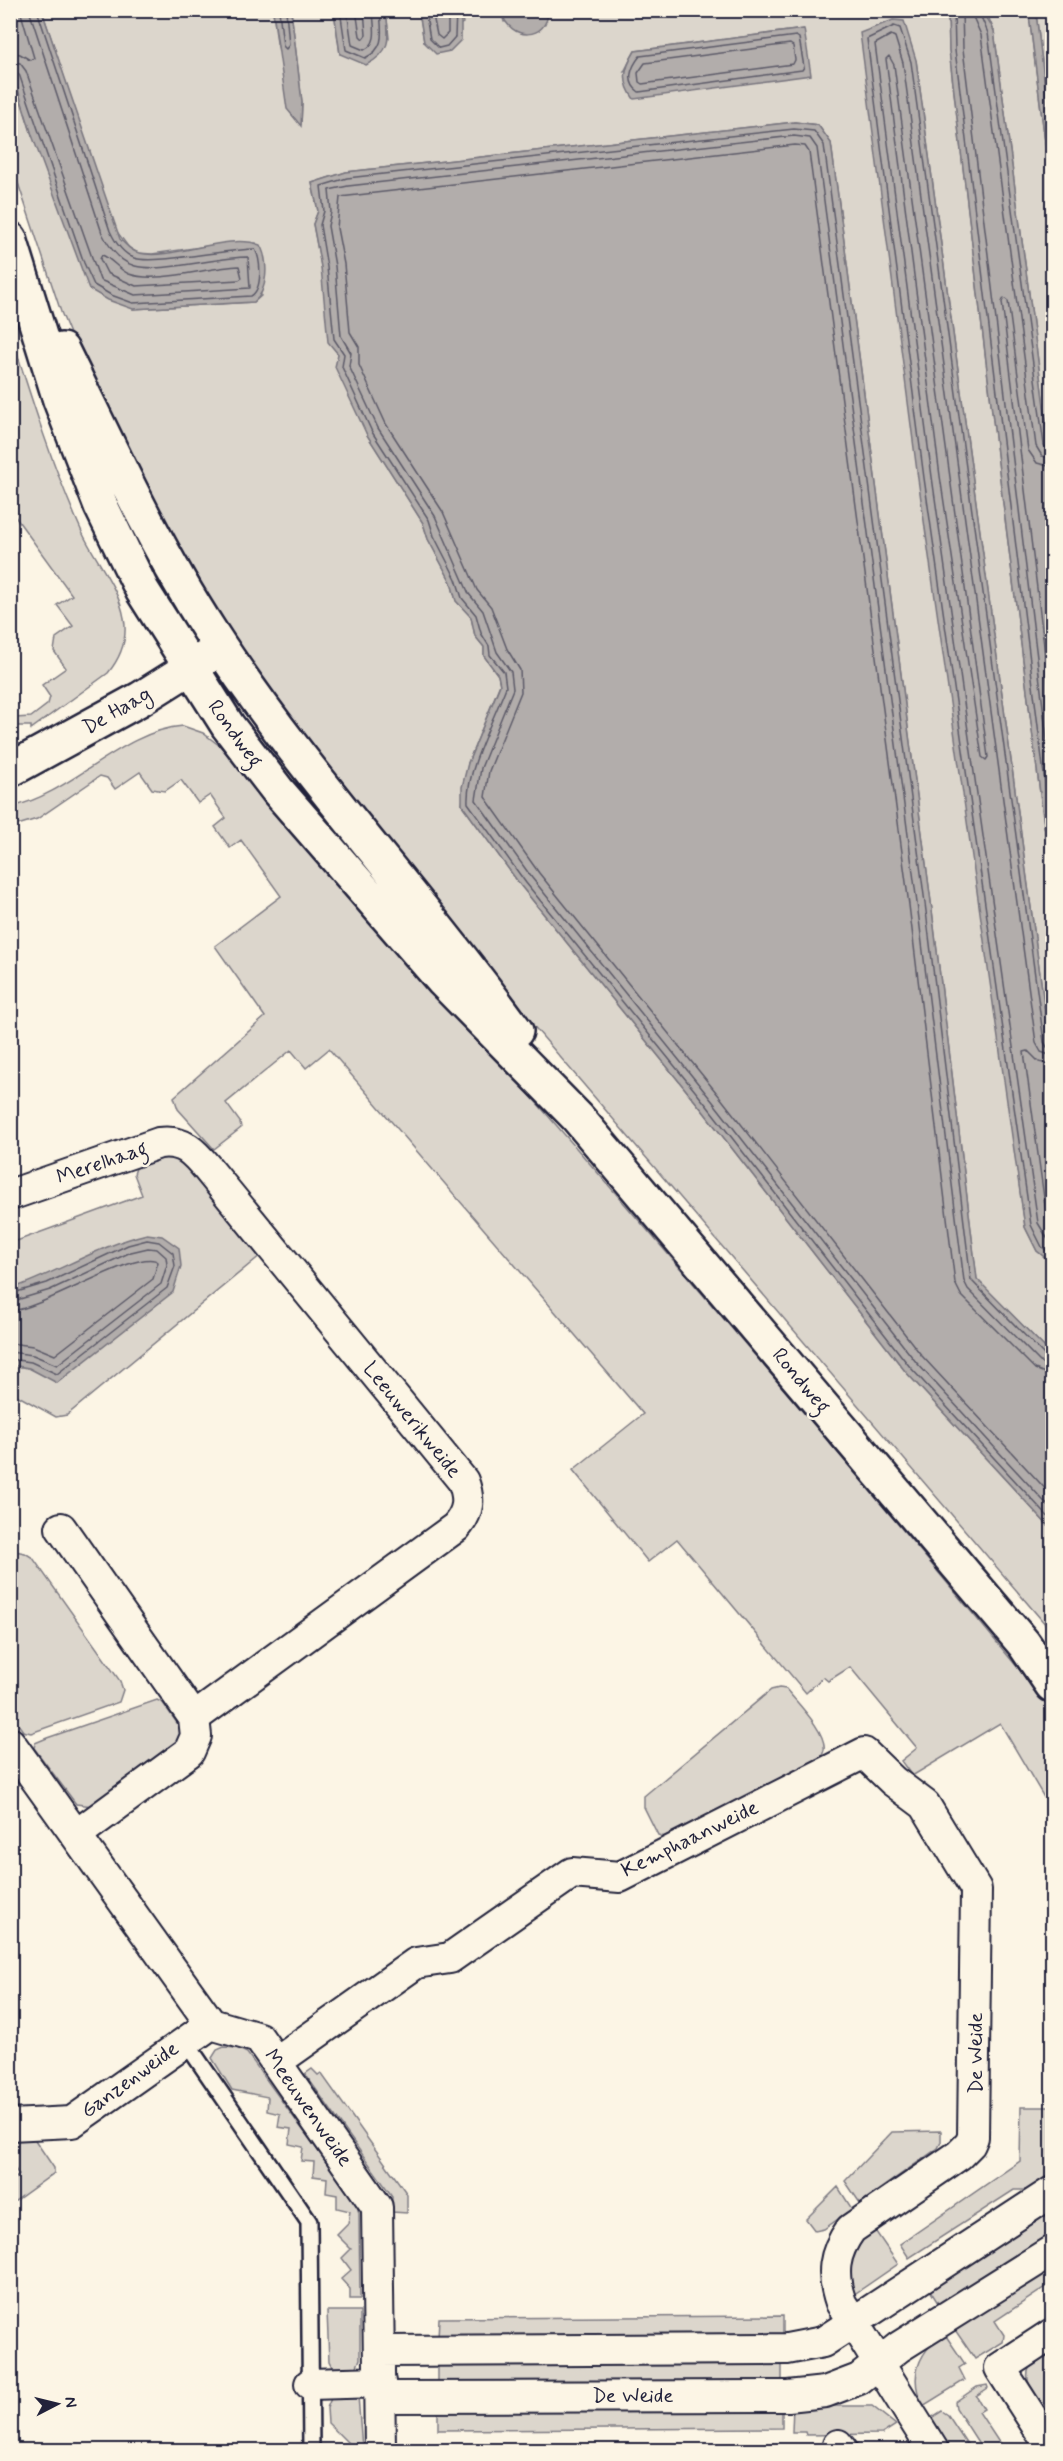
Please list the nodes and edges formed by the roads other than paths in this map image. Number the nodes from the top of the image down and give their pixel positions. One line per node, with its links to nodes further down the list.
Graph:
1 (10, 239): 2 (main road, Rondweg)
2 (22, 271): 3 (main road, Rondweg); 4 (main road, Rondweg)
3 (222, 648): 4 (main road, De Haag); 6 (main road, Rondweg)
4 (189, 669): 5 (main road, De Haag); 6 (main road, Rondweg)
5 (10, 770)
6 (577, 1117): 10 (main road, Rondweg)
7 (193, 1151): 8 (street, Merelhaag); 13 (street, Leeuwerikweide)
8 (10, 1195)
9 (61, 1528): 13 (street)
10 (1024, 1644): 11 (main road, Rondweg); 12 (main road, Rondweg)
11 (1053, 1669)
12 (1053, 1685)
13 (194, 1718): 16 (street)
14 (10, 1743): 16 (street)
15 (864, 1753): 19 (street, Kemphaanweide); 23 (street, De Weide)
16 (76, 1835): 17 (street)
17 (211, 2024): 18 (street, Ganzenweide); 19 (street, Meeuwenweide)
18 (185, 2041): 20 (street, Ganzenweide); 27 (lane)
19 (276, 2062): 25 (street, Meeuwenweide)
20 (10, 2125)
21 (1053, 2192): 23 (street)
22 (1053, 2251): 26 (street, De Weide)
23 (854, 2325): 25 (street); 26 (street, De Weide)
24 (1053, 2334): 29 (street)
25 (380, 2351): 28 (street, Meeuwenweide)
26 (878, 2363): 28 (street, De Weide); 32 (street, De Weide)
27 (310, 2384): 28 (street, De Weide); 30 (lane)
28 (380, 2389): 31 (street, Meeuwenweide)
29 (1053, 2449)
30 (311, 2451)
31 (380, 2451)
32 (933, 2451)

